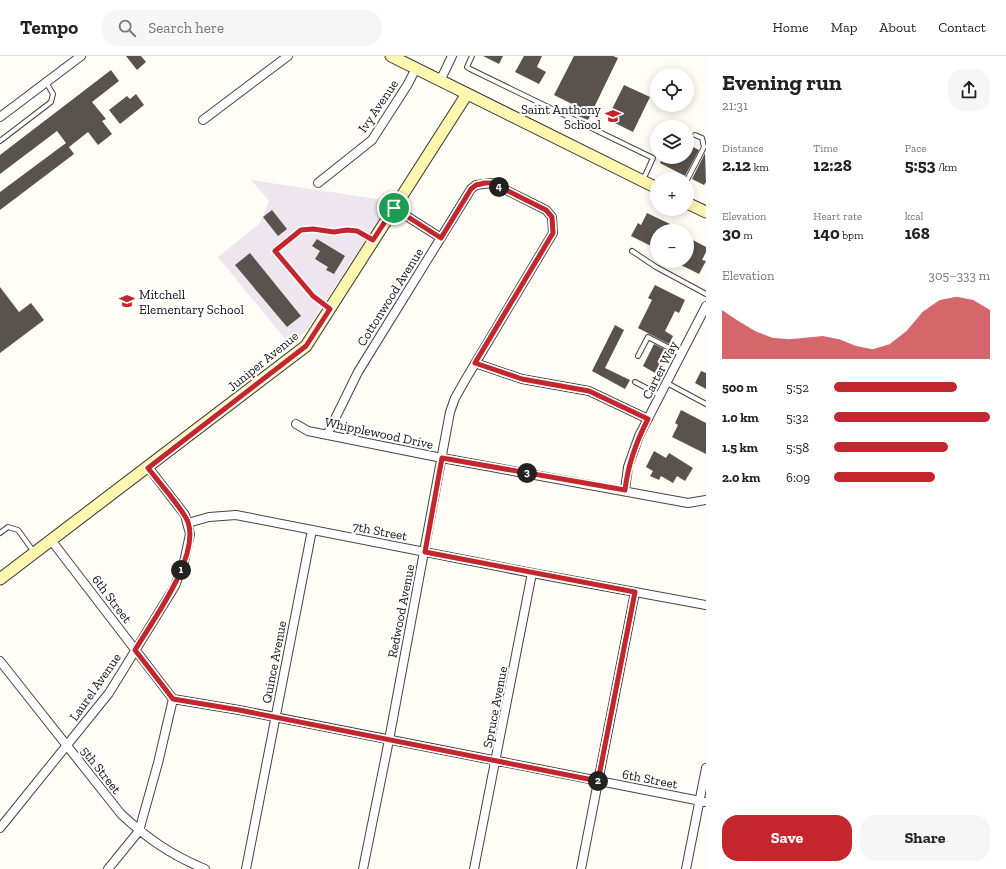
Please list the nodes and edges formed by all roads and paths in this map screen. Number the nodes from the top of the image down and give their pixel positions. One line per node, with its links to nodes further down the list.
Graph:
1 (81, 56): 8 (street)
2 (288, 56): 11 (street)
3 (391, 56): 6 (street)
4 (452, 56): 7 (street)
5 (472, 56): 15 (lane)
6 (416, 68): 7 (street); 16 (street, Ivy Avenue)
7 (440, 81): 9 (street)
8 (46, 82): 10 (street); 13 (lane)
9 (467, 94): 15 (street); 20 (street, Juniper Avenue)
10 (0, 117)
11 (202, 120)
12 (695, 135): 14 (lane)
13 (0, 141)
14 (691, 172)
15 (642, 181): 18 (street)
16 (318, 183)
17 (485, 183): 22 (street, Cottonwood Avenue); 30 (street, Redwood Avenue)
18 (650, 185)
19 (694, 206): 21 (street)
20 (394, 208): 22 (street); 23 (street, Juniper Avenue)
21 (706, 212)
22 (441, 238): 37 (street, Cottonwood Avenue)
23 (373, 240): 27 (street, Juniper Avenue); 27 (lane)
24 (632, 251): 25 (lane)
25 (706, 294)
26 (706, 306): 28 (street, Carter Way)
27 (330, 309): 39 (street, Juniper Avenue)
28 (681, 355): 29 (lane); 32 (street, Carter Way)
29 (638, 356)
30 (475, 363): 35 (street); 38 (street, Redwood Avenue)
31 (635, 382): 33 (lane)
32 (667, 383): 33 (street, Carter Way); 34 (lane)
33 (661, 395): 35 (street, Carter Way)
34 (706, 404)
35 (648, 419): 40 (street, Carter Way)
36 (296, 424): 37 (street, Whipplewood Drive)
37 (327, 435): 38 (street, Whipplewood Drive)
38 (442, 458): 40 (street, Whipplewood Drive); 46 (street, Redwood Avenue)
39 (148, 468): 42 (street); 45 (street, Juniper Avenue)
40 (625, 490): 41 (street, Whipplewood Drive)
41 (706, 500)
42 (188, 523): 43 (street, 7th Street); 52 (street, Laurel Avenue)
43 (312, 530): 46 (street, 7th Street); 55 (street, Quince Avenue)
44 (0, 533): 47 (lane)
45 (51, 540): 47 (street, Juniper Avenue); 52 (street, 6th Street)
46 (425, 552): 48 (street, 7th Street); 56 (street, Redwood Avenue)
47 (34, 553): 49 (street, Juniper Avenue)
48 (532, 573): 50 (street, 7th Street); 58 (street, Spruce Avenue)
49 (0, 579)
50 (635, 592): 51 (street, 7th Street); 60 (street)
51 (706, 605)
52 (135, 650): 54 (street, 6th Street); 57 (street, Laurel Avenue)
53 (0, 661): 57 (street, 5th Street)
54 (173, 699): 55 (street, 6th Street); 63 (street)
55 (276, 718): 56 (street, 6th Street); 66 (street, Quince Avenue)
56 (389, 740): 58 (street, 6th Street); 67 (street, Redwood Avenue)
57 (67, 745): 62 (street, Laurel Avenue); 63 (street, 5th Street)
58 (496, 761): 60 (street, 6th Street); 68 (street, Spruce Avenue)
59 (706, 768): 61 (street)
60 (598, 781): 61 (street, 6th Street); 69 (street)
61 (703, 802): 70 (street)
62 (0, 828)
63 (139, 831): 64 (street); 65 (street, 5th Street)
64 (108, 869)
65 (205, 869)
66 (246, 869)
67 (363, 869)
68 (474, 869)
69 (581, 869)
70 (687, 869)

